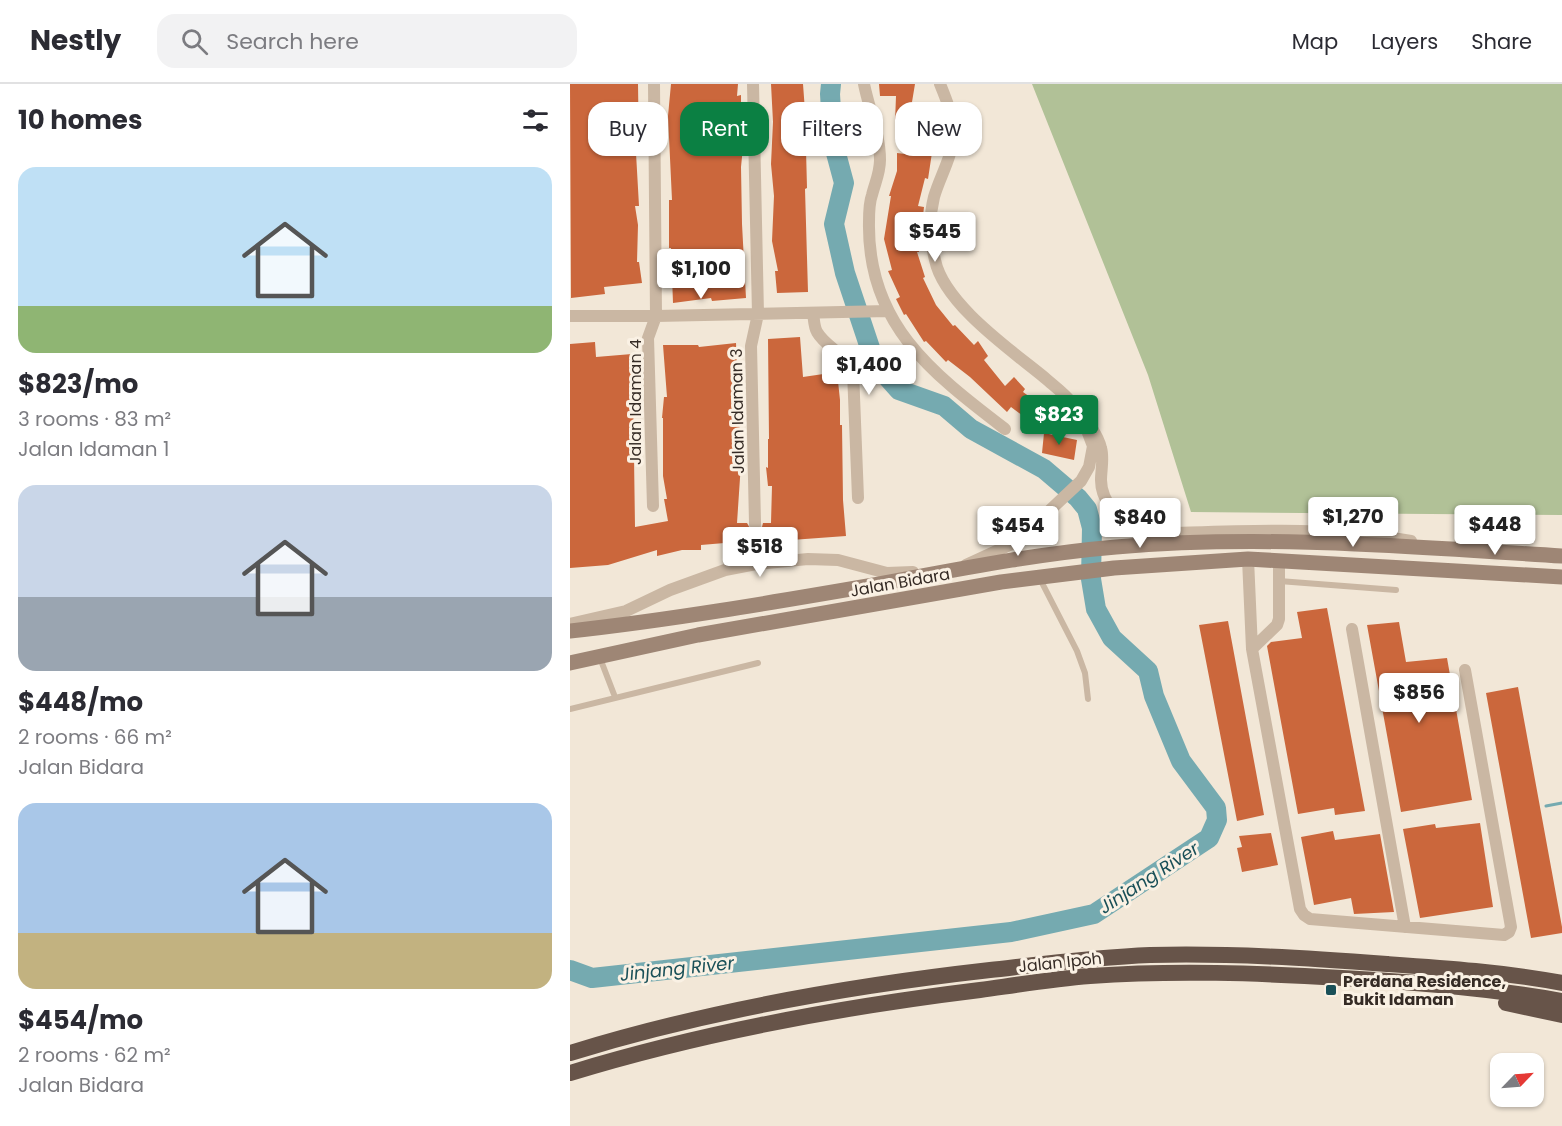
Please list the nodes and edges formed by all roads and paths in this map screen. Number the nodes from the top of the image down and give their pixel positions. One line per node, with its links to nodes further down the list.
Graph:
1 (654, 84): 9 (street, Jalan Idaman 4)
2 (753, 84): 7 (street, Jalan Idaman 3)
3 (864, 84): 5 (street)
4 (940, 84): 10 (street)
5 (883, 311): 6 (street); 11 (street)
6 (813, 313): 7 (street); 12 (street)
7 (758, 314): 9 (street); 14 (street, Jalan Idaman 3)
8 (570, 316): 9 (street)
9 (656, 316): 13 (street, Jalan Idaman 4)
10 (1084, 417): 17 (street); 22 (street)
11 (1005, 429)
12 (858, 498)
13 (653, 506)
14 (755, 523)
15 (756, 543): 21 (street)
16 (1140, 545): 17 (main road, Jalan Bidara); 20 (main road); 22 (main road, Jalan Bidara)
17 (1456, 549): 18 (main road, Jalan Bidara)
18 (1562, 556)
19 (1248, 559): 20 (main road, Jalan Bidara); 23 (main road, Jalan Bidara); 30 (street)
20 (1279, 562): 24 (main road, Jalan Bidara); 25 (street)
21 (756, 564): 22 (street); 27 (street)
22 (955, 569): 29 (main road, Jalan Bidara)
23 (1038, 576): 31 (main road, Jalan Bidara); 36 (lane)
24 (1562, 577)
25 (1279, 581): 26 (lane); 30 (street)
26 (1396, 590)
27 (570, 624)
28 (1352, 630): 38 (street)
29 (570, 631)
30 (1252, 649): 38 (street)
31 (600, 657): 32 (main road, Jalan Bidara); 35 (lane)
32 (570, 663)
33 (758, 663): 35 (lane)
34 (1465, 670): 38 (street)
35 (615, 697): 37 (lane)
36 (1088, 699)
37 (570, 709)
38 (1405, 927)
39 (1562, 970): 40 (highway)
40 (1485, 972): 42 (highway, Jalan Ipoh); 45 (highway, Jalan Ipoh)
41 (1423, 982): 43 (highway, Jalan Ipoh); 44 (highway); 46 (highway, Jalan Ipoh)
42 (1562, 983)
43 (1562, 1001)
44 (1562, 1015)
45 (570, 1053)
46 (570, 1073)

